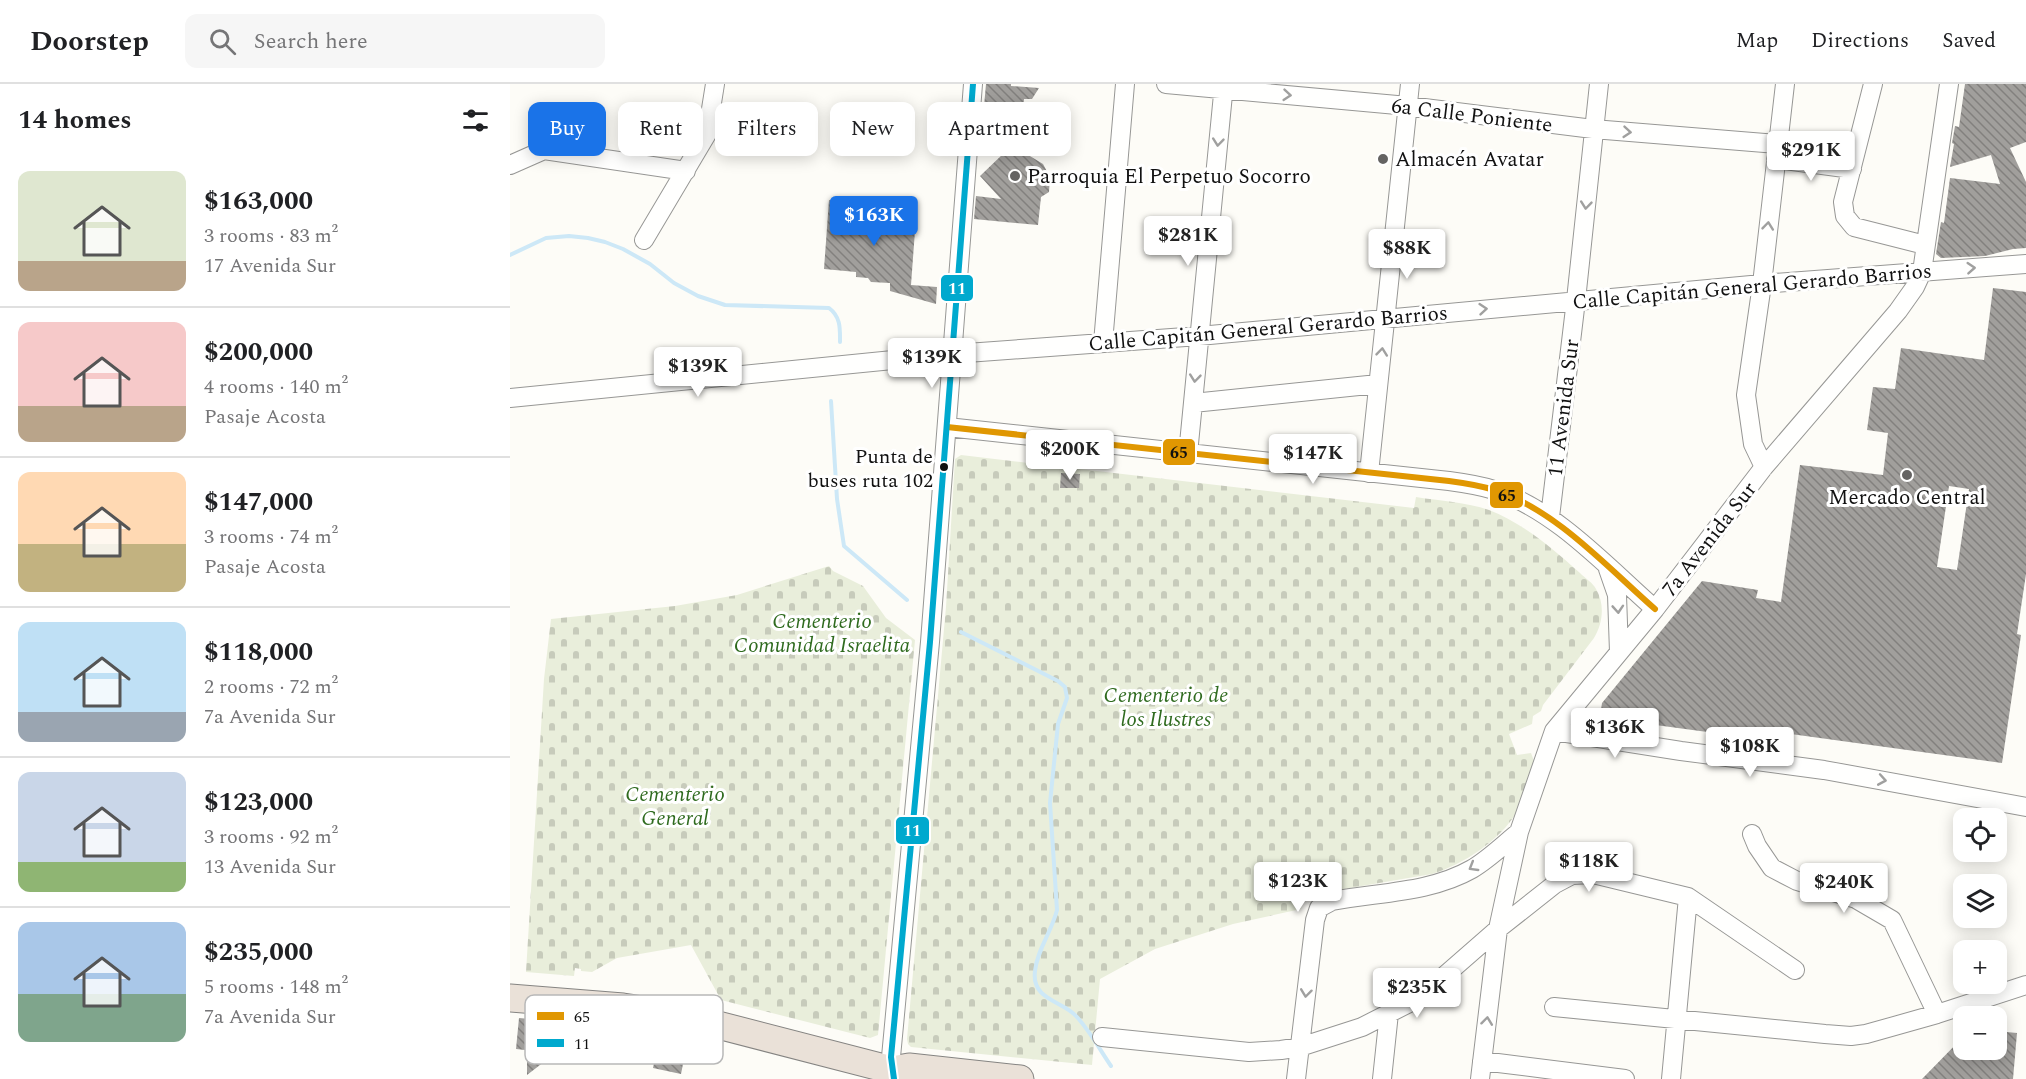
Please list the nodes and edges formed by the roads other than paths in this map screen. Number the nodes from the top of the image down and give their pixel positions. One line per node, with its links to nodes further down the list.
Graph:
1 (715, 84): 16 (street)
2 (973, 84): 26 (street)
3 (1125, 84): 25 (street)
4 (1166, 84): 10 (street, 6a Calle Poniente)
5 (1410, 84): 11 (street)
6 (1599, 84): 12 (street, 11 Avenida Sur)
7 (1785, 84): 13 (street)
8 (1873, 84): 15 (street)
9 (1949, 84): 18 (street, 7a Avenida Sur)
10 (1224, 87): 11 (street, 6a Calle Poniente, one-way to 11); 24 (street, one-way to 24)
11 (1408, 106): 12 (street, 6a Calle Poniente); 23 (street)
12 (1593, 129): 13 (street, 6a Calle Poniente, one-way to 13); 22 (street, 11 Avenida Sur, one-way to 22)
13 (1776, 151): 15 (street, 6a Calle Poniente); 21 (street, one-way to 13)
14 (510, 165): 16 (street)
15 (1852, 169): 18 (street)
16 (686, 171): 17 (street)
17 (644, 240)
18 (1924, 246): 20 (street, 7a Avenida Sur)
19 (2026, 264): 20 (street, Calle Capitán General Gerardo Barrios, one-way to 19)
20 (1922, 272): 21 (street, Calle Capitán General Gerardo Barrios); 32 (street, 7a Avenida Sur)
21 (1762, 284): 22 (street, Calle Capitán General Gerardo Barrios); 32 (street)
22 (1576, 300): 23 (street, Calle Capitán General Gerardo Barrios, one-way to 22); 34 (street, 11 Avenida Sur)
23 (1385, 319): 24 (street, Calle Capitán General Gerardo Barrios); 27 (street, one-way to 23)
24 (1199, 336): 25 (street, Calle Capitán General Gerardo Barrios); 29 (street, one-way to 29)
25 (1103, 343): 26 (street, Calle Capitán General Gerardo Barrios)
26 (953, 354): 28 (street, Calle Capitán General Gerardo Barrios); 30 (street)
27 (1378, 384): 29 (street); 33 (street)
28 (510, 398)
29 (1193, 403): 31 (street)
30 (947, 427): 31 (street); 58 (street)
31 (1188, 454): 33 (street)
32 (1764, 467): 36 (street, 7a Avenida Sur)
33 (1369, 473): 34 (street)
34 (1550, 518): 35 (street)
35 (1608, 568): 36 (street); 37 (street, one-way to 37)
36 (1655, 609): 37 (street, 7a Avenida Sur)
37 (1619, 652): 38 (street, 7a Avenida Sur)
38 (1554, 731): 39 (street, one-way to 39); 40 (street, 7a Avenida Sur)
39 (2026, 807)
40 (1519, 832): 43 (street, 7a Avenida Sur); 57 (street, one-way to 57)
41 (1752, 834): 52 (street)
42 (1688, 897): 43 (street); 44 (street); 54 (street)
43 (1498, 929): 51 (street); 59 (street, 7a Avenida Sur, one-way to 43)
44 (1795, 970)
45 (510, 985): 47 (highway)
46 (2026, 985): 52 (street)
47 (616, 995)
48 (510, 998): 49 (highway)
49 (525, 999)
50 (1554, 1007): 54 (street)
51 (1389, 1013): 57 (street); 62 (street)
52 (1937, 1014): 54 (street)
53 (723, 1016): 58 (highway)
54 (1676, 1020): 64 (street)
55 (723, 1026): 58 (highway)
56 (1102, 1037): 57 (street)
57 (1300, 1047): 61 (street)
58 (896, 1068): 60 (highway)
59 (1481, 1070): 63 (street)
60 (1020, 1079)
61 (1296, 1079)
62 (1382, 1079)
63 (1625, 1079)
64 (1671, 1079)

